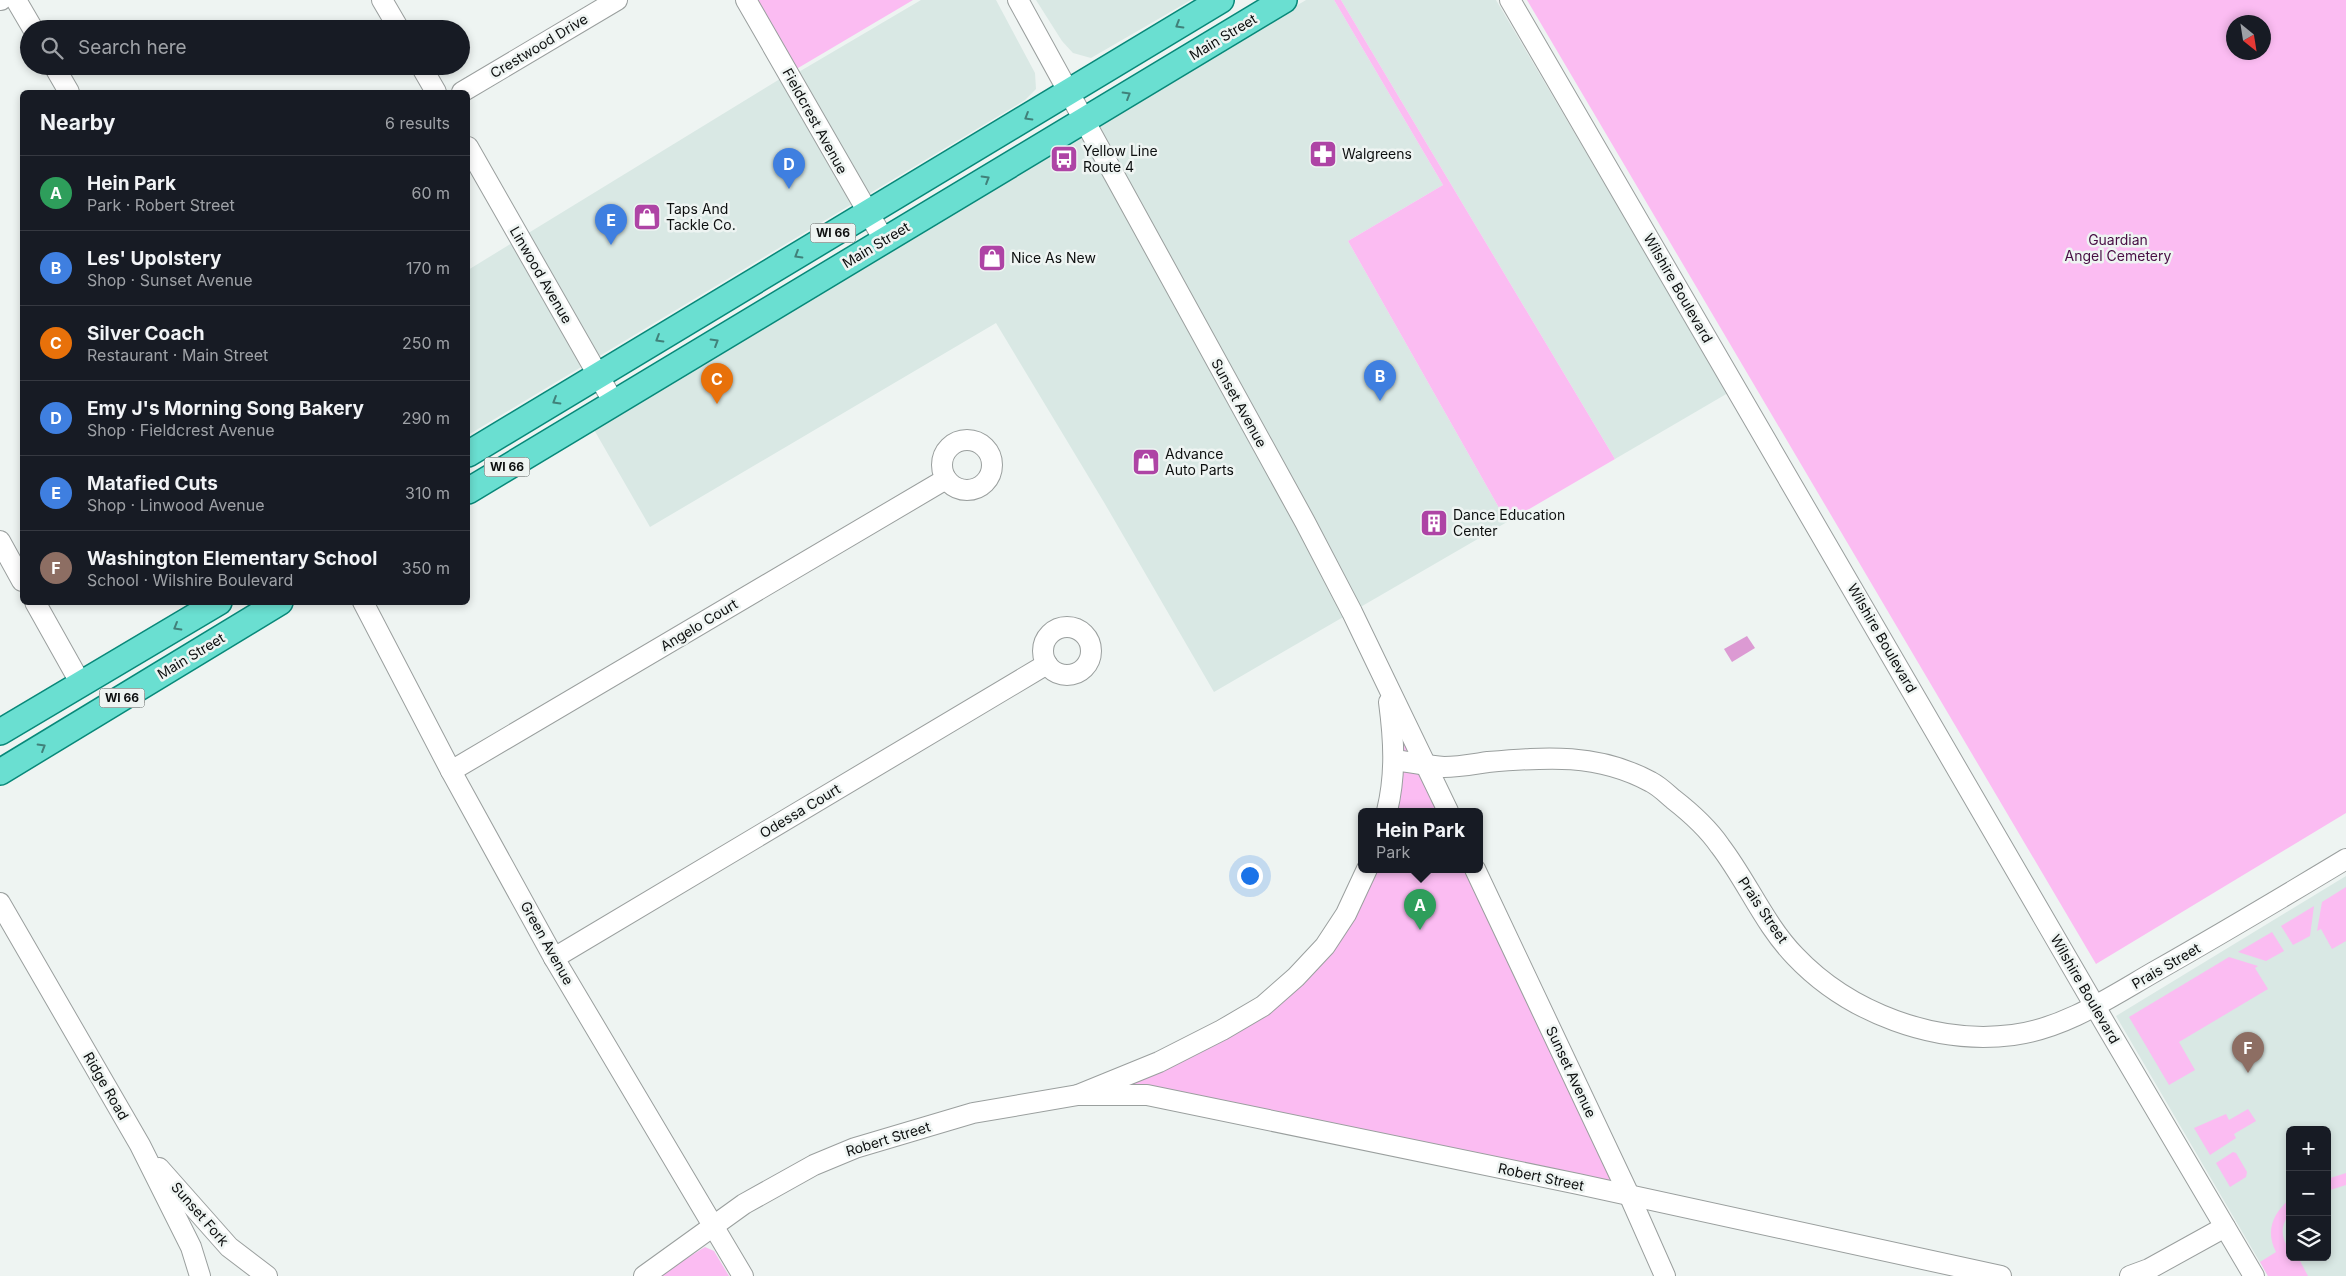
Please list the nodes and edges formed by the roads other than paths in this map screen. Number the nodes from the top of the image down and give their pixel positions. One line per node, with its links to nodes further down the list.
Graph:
1 (16, 0): 9 (street)
2 (382, 0): 10 (street)
3 (616, 0): 15 (street, Crestwood Drive)
4 (746, 0): 19 (street, Fieldcrest Avenue)
5 (1018, 0): 16 (street, Sunset Avenue)
6 (1221, 0): 16 (main road, WI 66, one-way to 16)
7 (1284, 0): 17 (main road, Main Street / WI 66, one-way to 7)
8 (1510, 0): 47 (street, Wilshire Boulevard)
9 (27, 20)
10 (394, 20)
11 (59, 75): 13 (street)
12 (426, 75): 14 (street)
13 (68, 90)
14 (435, 90)
15 (465, 90)
16 (1069, 92): 17 (street, Sunset Avenue); 19 (main road, WI 66, one-way to 19)
17 (1086, 121): 20 (main road, Main Street / WI 66, one-way to 17); 34 (street, Sunset Avenue)
18 (470, 151): 21 (street, Linwood Avenue)
19 (868, 213): 20 (street, Fieldcrest Avenue); 21 (main road, WI 66, one-way to 21)
20 (884, 240): 22 (main road, Main Street / WI 66, one-way to 20)
21 (598, 376): 22 (street, Linwood Avenue); 23 (main road, WI 66, one-way to 23)
22 (614, 403): 25 (main road, Main Street / WI 66)
23 (470, 453)
24 (946, 479): 38 (street, Angelo Court)
25 (470, 489)
26 (0, 541): 27 (street)
27 (20, 577)
28 (37, 605): 33 (street)
29 (214, 605): 33 (main road, WI 66, one-way to 33)
30 (275, 605): 39 (main road, Main Street / WI 66, one-way to 30)
31 (365, 605): 38 (street, Green Avenue)
32 (1047, 664): 46 (street, Odessa Court)
33 (81, 684): 35 (main road, WI 66)
34 (1386, 684): 36 (street); 37 (street, Sunset Avenue)
35 (0, 732)
36 (1394, 760): 37 (street, Prais Street); 40 (street)
37 (1426, 764): 41 (street, Sunset Avenue); 47 (street, Prais Street)
38 (451, 771): 46 (street, Green Avenue)
39 (0, 772)
40 (1388, 808)
41 (1447, 808)
42 (2346, 859): 47 (street, Prais Street)
43 (1365, 873): 48 (street, Robert Street)
44 (1478, 873): 50 (street, Sunset Avenue)
45 (0, 903): 49 (street, Ridge Road)
46 (554, 958): 51 (street, Green Avenue)
47 (2095, 1006): 52 (street, Wilshire Boulevard)
48 (1078, 1095): 50 (street, Robert Street); 51 (street, Robert Street)
49 (140, 1145): 53 (street, Ridge Road); 54 (street, Sunset Fork)
50 (1630, 1197): 57 (street, Sunset Avenue); 58 (street, Robert Street)
51 (714, 1226): 55 (street); 56 (street, Green Avenue)
52 (2225, 1227): 59 (street); 60 (street, Wilshire Boulevard)
53 (200, 1276)
54 (266, 1276)
55 (644, 1276)
56 (743, 1276)
57 (1665, 1276)
58 (2001, 1276)
59 (2130, 1276)
60 (2254, 1276)

